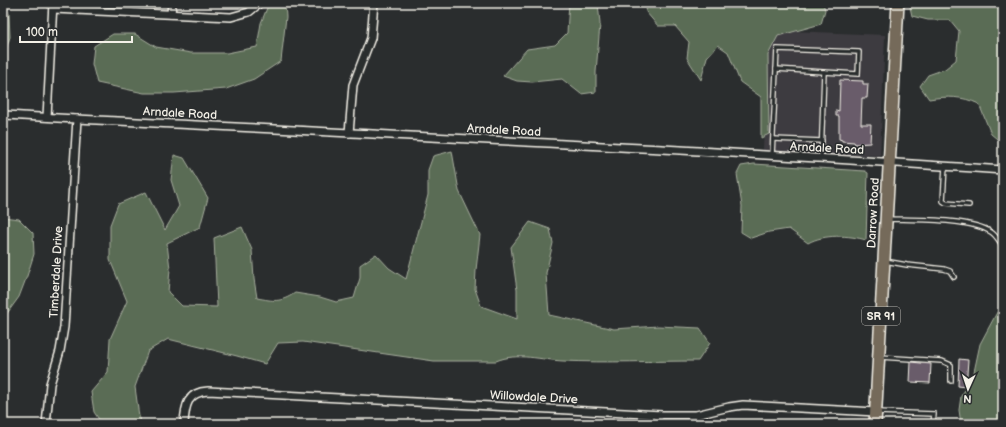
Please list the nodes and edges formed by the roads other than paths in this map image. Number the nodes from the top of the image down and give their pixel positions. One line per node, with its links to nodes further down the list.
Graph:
1 (172, 3): 6 (street)
2 (260, 3): 6 (street)
3 (374, 3): 12 (street)
4 (898, 3): 17 (main road, Darrow Road / SR 91)
5 (53, 6): 6 (street); 10 (street)
6 (171, 14)
7 (776, 69): 8 (lane); 8 (lane); 13 (lane)
8 (824, 72): 14 (lane)
9 (3, 115): 10 (street, Arndale Road)
10 (47, 117): 11 (street, Arndale Road)
11 (77, 119): 12 (street, Arndale Road); 29 (street, Timberdale Drive)
12 (349, 133): 15 (street, Arndale Road)
13 (773, 139): 14 (lane); 15 (lane)
14 (822, 141): 16 (lane)
15 (772, 156): 16 (street, Arndale Road)
16 (821, 159): 17 (street, Arndale Road)
17 (889, 162): 18 (street, Arndale Road); 21 (main road, Darrow Road / SR 91)
18 (945, 166): 19 (street, Arndale Road); 20 (lane)
19 (1003, 170)
20 (970, 205)
21 (886, 219): 22 (lane); 23 (main road, Darrow Road / SR 91)
22 (1003, 246)
23 (884, 260): 24 (lane); 25 (main road, Darrow Road / SR 91)
24 (954, 277)
25 (879, 357): 26 (lane); 27 (main road, Darrow Road / SR 91)
26 (951, 381)
27 (876, 412): 28 (street, Willowdale Drive); 32 (main road, Darrow Road / SR 91); 33 (lane)
28 (658, 415): 30 (street, Willowdale Drive); 31 (street)
29 (46, 424)
30 (184, 424)
31 (658, 424)
32 (875, 424)
33 (933, 424)

